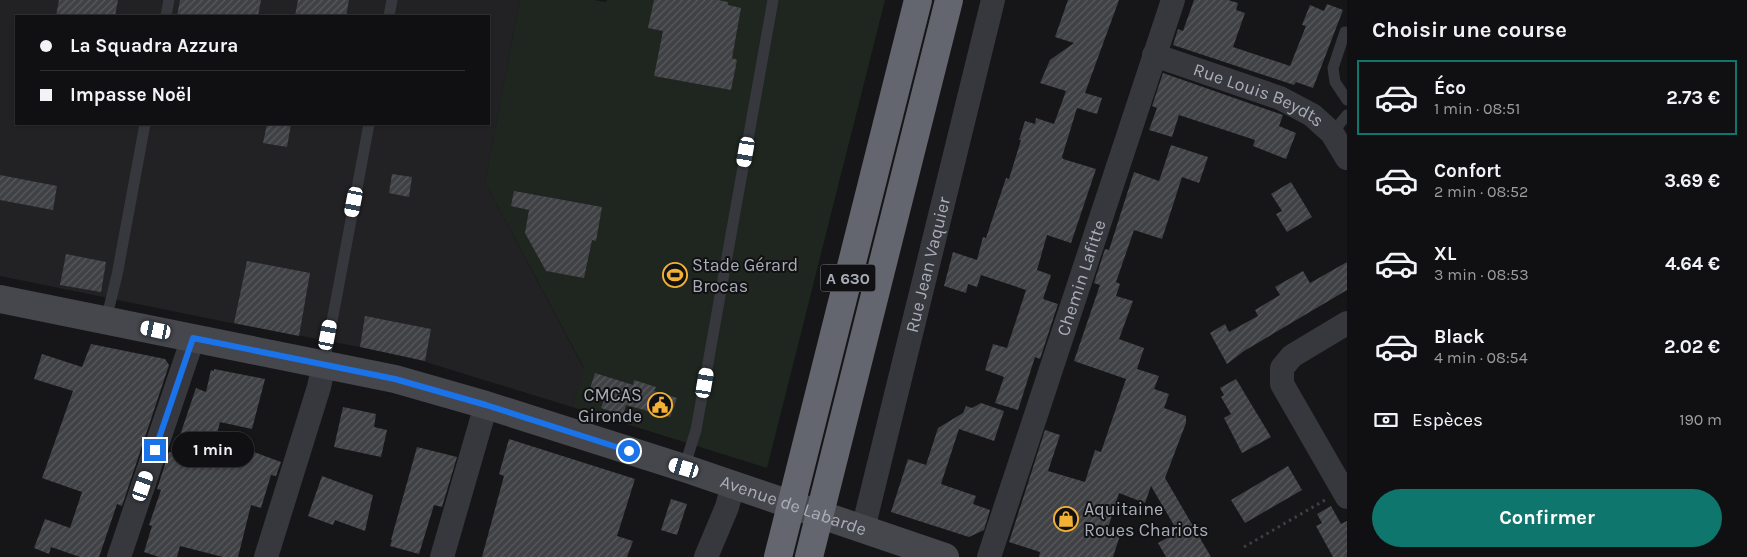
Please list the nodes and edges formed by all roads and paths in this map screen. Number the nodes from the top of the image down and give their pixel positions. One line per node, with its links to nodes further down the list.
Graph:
1 (169, 0): 8 (lane)
2 (392, 0): 9 (lane)
3 (773, 0): 23 (lane)
4 (918, 0): 32 (highway, A 630, bridge)
5 (949, 0): 33 (highway, A 630, bridge)
6 (993, 0): 26 (street, Rue Jean Vaquier)
7 (1172, 0): 11 (street, Chemin Lafitte)
8 (166, 15)
9 (389, 15)
10 (1345, 32): 12 (lane)
11 (1154, 55): 13 (street, Rue Louis Beydts); 35 (street, Chemin Lafitte)
12 (1347, 100)
13 (1339, 124): 16 (street, Rue Louis Beydts)
14 (146, 125): 18 (lane)
15 (369, 125): 21 (lane)
16 (1347, 158)
17 (0, 299): 18 (main road, Avenue de Labarde)
18 (106, 320): 20 (main road, Avenue de Labarde)
19 (1347, 323): 25 (street)
20 (193, 338): 21 (main road, Avenue de Labarde); 28 (street)
21 (324, 364): 22 (main road, Avenue de Labarde); 29 (street)
22 (486, 405): 23 (main road, Avenue de Labarde); 30 (street)
23 (684, 468): 24 (main road, Avenue de Labarde)
24 (734, 485): 26 (main road, Avenue de Labarde); 31 (street)
25 (1345, 493): 27 (path)
26 (863, 529): 34 (main road, Avenue de Labarde)
27 (1244, 547)
28 (119, 557)
29 (266, 557)
30 (442, 557)
31 (706, 557)
32 (778, 557)
33 (809, 557)
34 (945, 557)
35 (989, 557)

